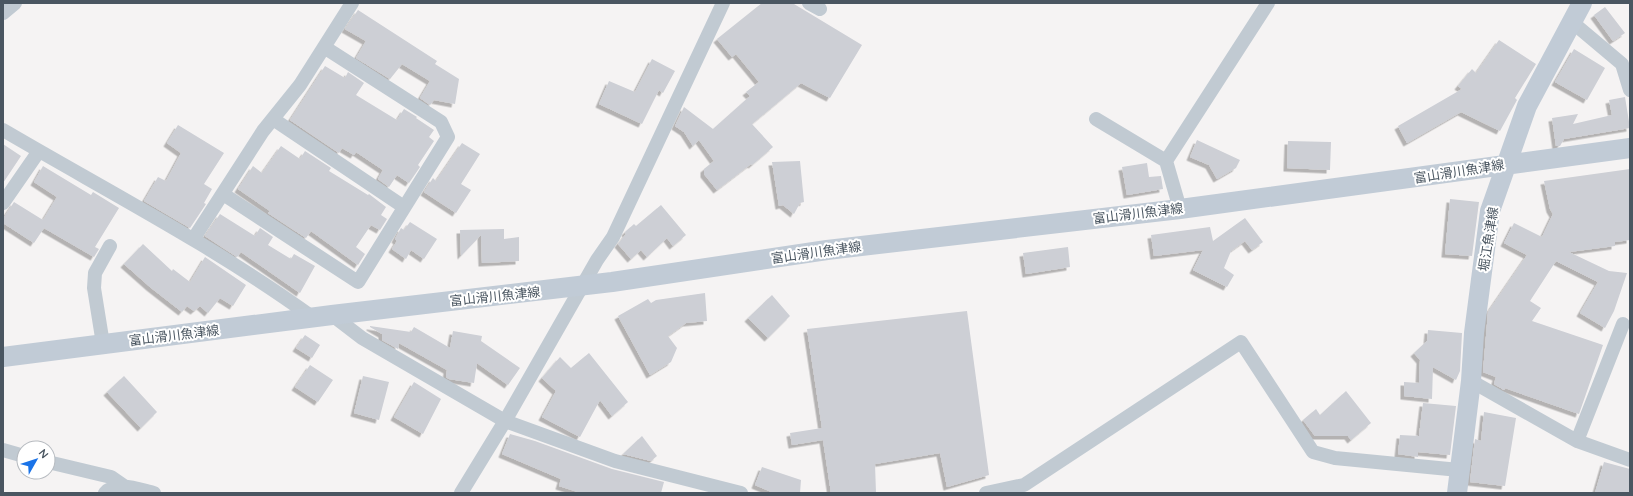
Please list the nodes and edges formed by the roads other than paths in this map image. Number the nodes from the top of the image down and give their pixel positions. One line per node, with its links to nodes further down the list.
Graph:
1 (15, 3): 6 (street)
2 (352, 3): 8 (street)
3 (724, 3): 23 (street)
4 (1268, 3): 15 (street)
5 (1582, 3): 7 (main road, 堀江魚津線)
6 (3, 14)
7 (1572, 22): 9 (street); 16 (main road, 堀江魚津線)
8 (324, 47): 11 (street); 19 (street)
9 (1630, 90)
10 (1096, 119): 15 (street)
11 (273, 120): 17 (street); 19 (street)
12 (3, 130): 14 (street)
13 (1630, 148): 16 (main road, 富山滑川魚津線)
14 (39, 151): 18 (street); 21 (street)
15 (1166, 161): 20 (street)
16 (1506, 164): 20 (main road, 富山滑川魚津線); 29 (main road, 堀江魚津線)
17 (223, 194): 19 (street); 21 (street)
18 (3, 203)
19 (404, 207)
20 (1180, 208): 23 (main road, 富山滑川魚津線)
21 (194, 238): 25 (street)
22 (110, 246): 27 (street)
23 (583, 285): 24 (main road, 富山滑川魚津線); 30 (street)
24 (332, 314): 25 (main road, 富山滑川魚津線); 30 (street)
25 (312, 317): 27 (main road, 富山滑川魚津線)
26 (1623, 324): 31 (street)
27 (103, 344): 28 (main road, 富山滑川魚津線)
28 (3, 357)
29 (1471, 381): 31 (street); 36 (main road, 堀江魚津線)
30 (505, 421): 40 (street); 41 (street)
31 (1577, 441): 34 (street)
32 (3, 450): 33 (street)
33 (16, 454)
34 (1630, 460)
35 (56, 464): 37 (street)
36 (1459, 470): 42 (street); 43 (main road, 堀江魚津線)
37 (124, 486): 38 (street); 39 (street)
38 (105, 493)
39 (154, 493)
40 (461, 493)
41 (741, 493)
42 (986, 493)
43 (1457, 493)

